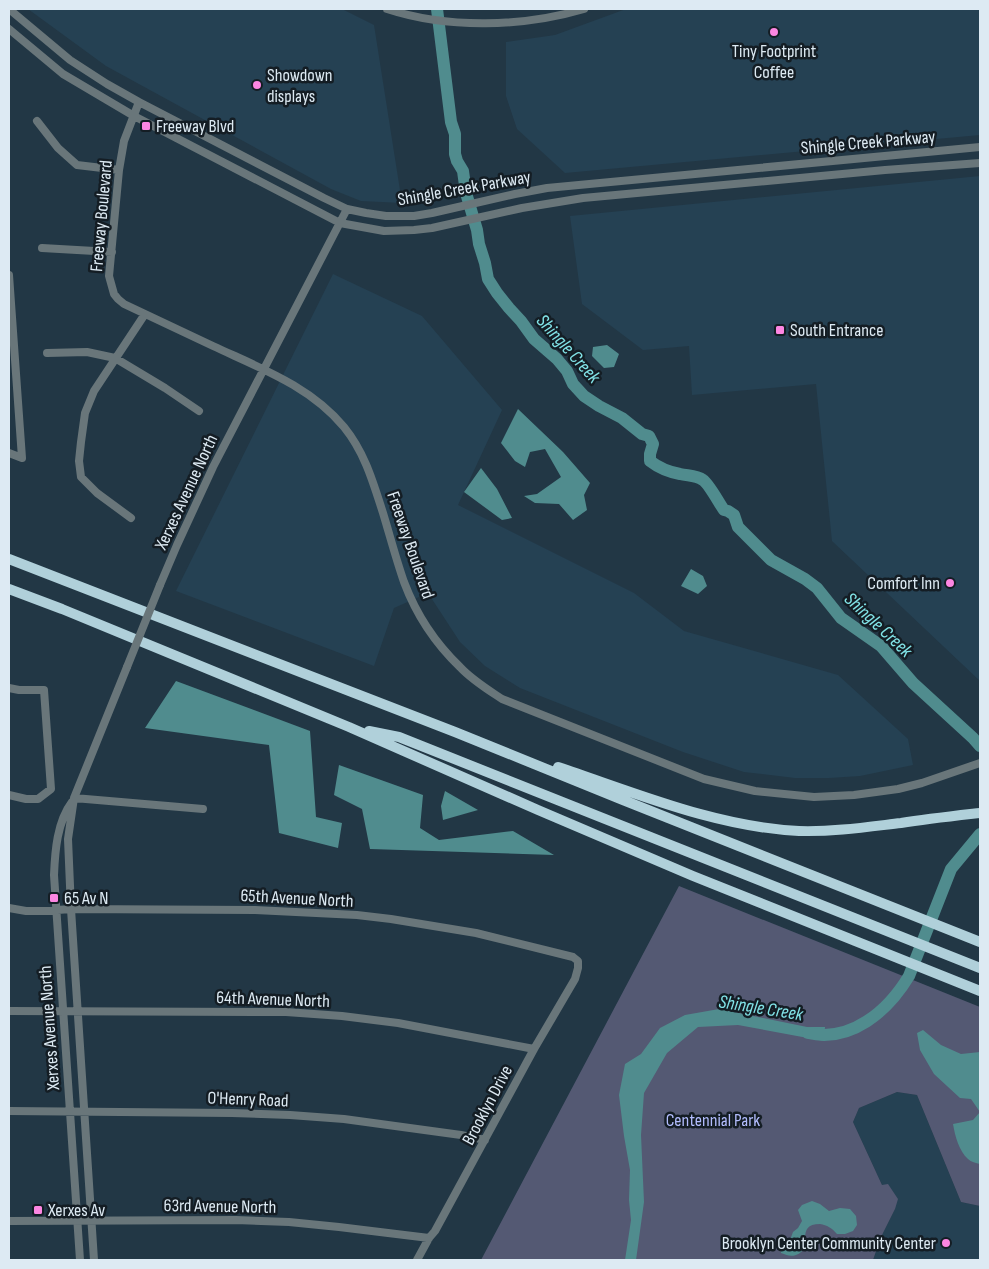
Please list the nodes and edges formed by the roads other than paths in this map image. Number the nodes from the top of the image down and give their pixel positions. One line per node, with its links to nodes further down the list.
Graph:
1 (9, 9): 5 (street, Shingle Creek Parkway)
2 (387, 9): 3 (street)
3 (584, 9)
4 (9, 29): 6 (street, Shingle Creek Parkway)
5 (139, 102): 6 (street, Freeway Boulevard); 11 (street, Shingle Creek Parkway)
6 (134, 116): 10 (street, Freeway Boulevard); 12 (street, Shingle Creek Parkway)
7 (37, 121): 10 (street)
8 (980, 147): 11 (street, Shingle Creek Parkway)
9 (980, 163): 12 (street, Shingle Creek Parkway)
10 (119, 170): 14 (street, Freeway Boulevard)
11 (347, 209): 12 (street, Xerxes Avenue North)
12 (340, 223): 20 (street, Xerxes Avenue North)
13 (42, 248): 14 (street)
14 (112, 252): 16 (street, Freeway Boulevard)
15 (9, 275): 17 (street)
16 (145, 314): 19 (street); 20 (street, Freeway Boulevard)
17 (10, 319): 22 (street)
18 (47, 353): 19 (street)
19 (115, 358): 21 (street); 23 (street)
20 (263, 369): 29 (street, Freeway Boulevard); 31 (street, Xerxes Avenue North, bridge)
21 (199, 411)
22 (9, 453)
23 (130, 518)
24 (9, 559): 28 (highway)
25 (9, 589): 27 (highway)
26 (9, 688): 30 (street)
27 (349, 727): 39 (highway); 40 (highway)
28 (455, 732): 33 (highway); 37 (highway)
29 (977, 764)
30 (9, 795)
31 (74, 798): 32 (street); 35 (street, Xerxes Avenue North); 36 (street, Xerxes Avenue North)
32 (203, 809)
33 (977, 813)
34 (9, 908): 35 (street, 65th Avenue North)
35 (56, 909): 36 (street, 65th Avenue North); 42 (street, Xerxes Avenue North)
36 (71, 909): 38 (street, 65th Avenue North); 43 (street, Xerxes Avenue North)
37 (980, 942)
38 (578, 961): 44 (street, Brooklyn Drive)
39 (980, 968)
40 (980, 991)
41 (9, 1011): 42 (street, 64th Avenue North)
42 (63, 1011): 43 (street, 64th Avenue North); 46 (street, Xerxes Avenue North)
43 (77, 1011): 44 (street, 64th Avenue North); 47 (street, Xerxes Avenue North)
44 (534, 1049): 48 (street, Brooklyn Drive)
45 (9, 1111): 46 (street, O'Henry Road)
46 (70, 1111): 47 (street, O'Henry Road); 51 (street, Xerxes Avenue North)
47 (84, 1111): 48 (street, O'Henry Road); 50 (street, Xerxes Avenue North)
48 (484, 1140): 52 (street, Brooklyn Drive)
49 (9, 1220): 51 (street, 63rd Avenue North)
50 (91, 1220): 51 (street, 63rd Avenue North); 52 (street, 63rd Avenue North); 54 (street, Xerxes Avenue North)
51 (77, 1221): 53 (street, Xerxes Avenue North)
52 (430, 1238): 55 (street, Brooklyn Drive)
53 (80, 1260)
54 (94, 1260)
55 (417, 1260)

